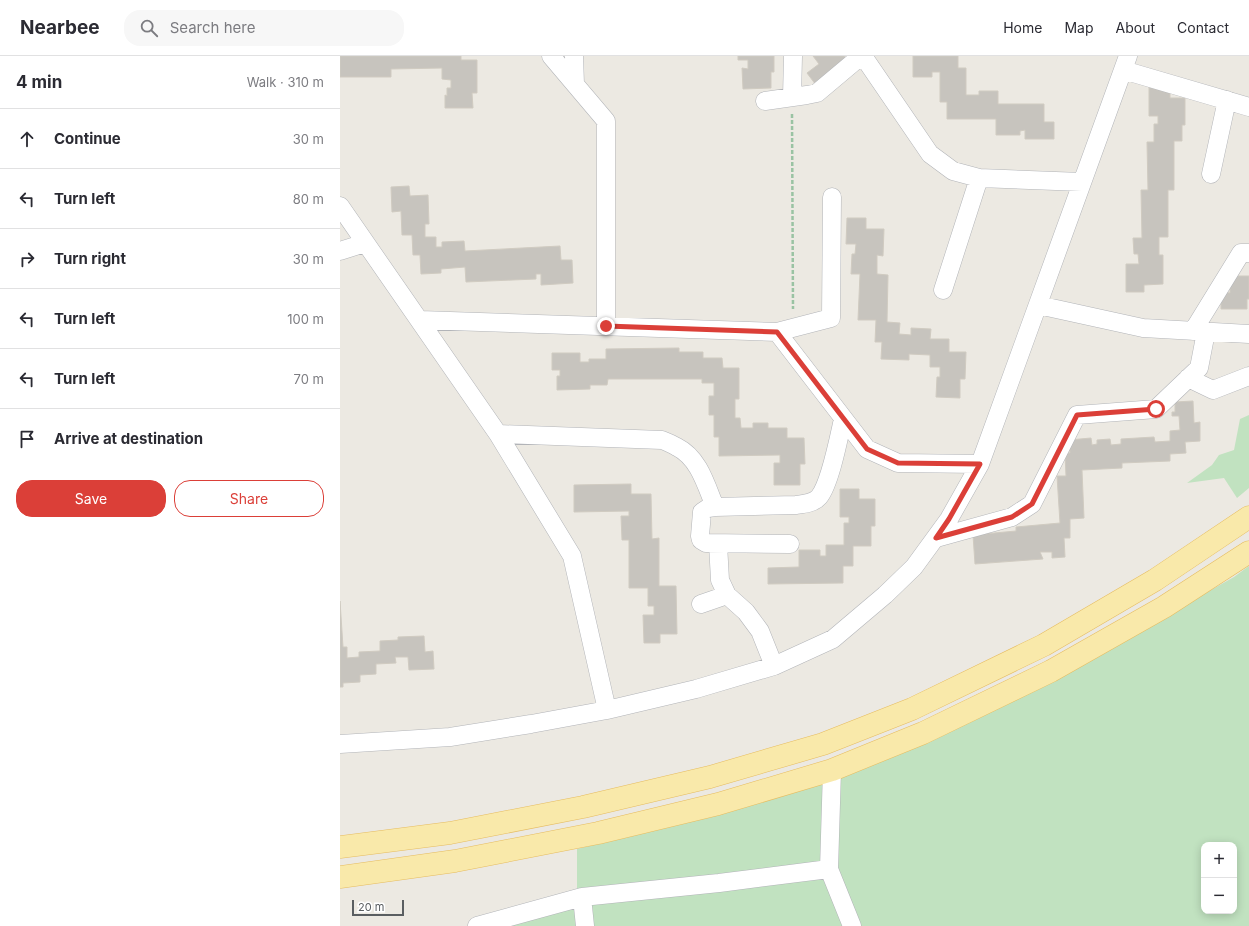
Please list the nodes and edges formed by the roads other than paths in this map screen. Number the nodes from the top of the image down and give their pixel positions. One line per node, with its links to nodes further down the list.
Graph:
1 (551, 56): 6 (street)
2 (574, 56): 6 (street)
3 (793, 56): 7 (street)
4 (862, 56): 7 (street); 12 (street)
5 (1125, 63): 8 (street); 13 (street)
6 (575, 84): 22 (street)
7 (792, 97): 9 (street)
8 (1227, 100): 10 (street); 11 (street)
9 (765, 101)
10 (1249, 107)
11 (1211, 174)
12 (979, 178): 13 (street); 19 (street)
13 (1082, 182): 20 (street)
14 (832, 196): 23 (street)
15 (340, 206): 16 (street)
16 (366, 244): 17 (street); 21 (street)
17 (340, 251)
18 (1249, 253): 24 (street)
19 (942, 290)
20 (1038, 305): 24 (street); 30 (street)
21 (420, 320): 22 (street); 29 (street)
22 (606, 326): 23 (street)
23 (785, 330): 28 (street)
24 (1200, 331): 25 (street); 27 (street)
25 (1249, 334)
26 (1249, 376): 27 (street)
27 (1188, 378): 33 (street)
28 (843, 419): 30 (street); 31 (street)
29 (498, 434): 31 (street); 40 (street)
30 (980, 464): 33 (street)
31 (715, 507): 34 (street)
32 (1249, 517): 43 (main road)
33 (936, 538): 39 (street)
34 (718, 544): 35 (street); 37 (street)
35 (790, 544)
36 (1249, 552): 42 (main road)
37 (727, 595): 38 (street); 39 (street)
38 (701, 604)
39 (774, 666): 40 (street)
40 (607, 710): 41 (street)
41 (340, 744)
42 (832, 770): 44 (street); 45 (main road)
43 (340, 847)
44 (829, 869): 46 (street); 49 (street)
45 (340, 877)
46 (582, 897): 47 (street); 48 (street)
47 (477, 926)
48 (586, 926)
49 (852, 926)

